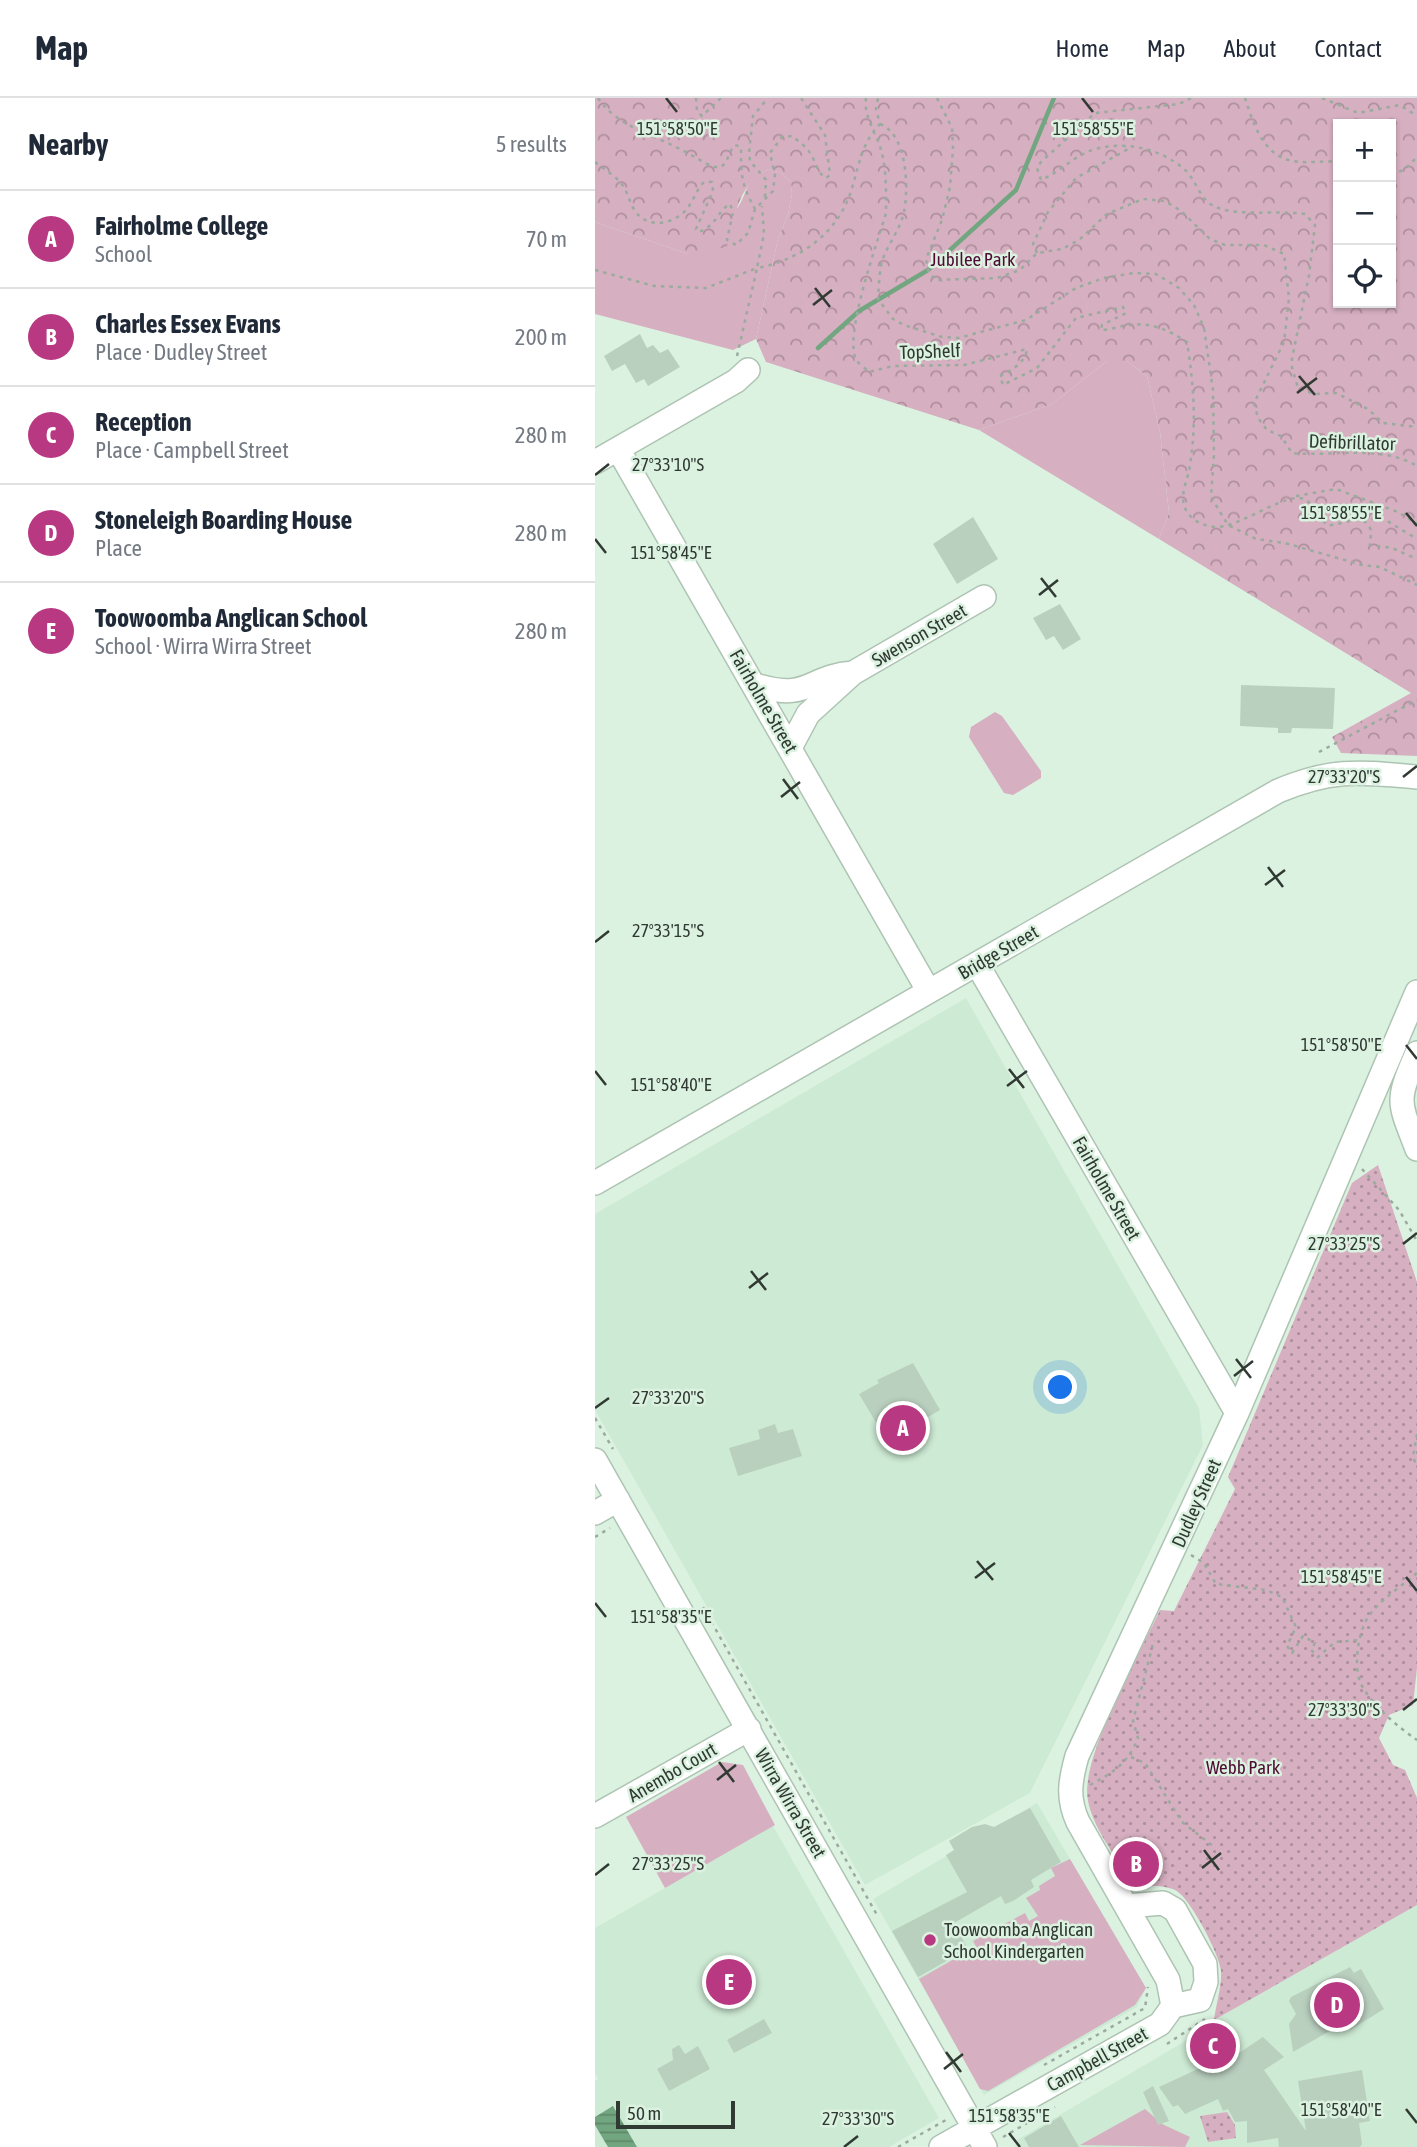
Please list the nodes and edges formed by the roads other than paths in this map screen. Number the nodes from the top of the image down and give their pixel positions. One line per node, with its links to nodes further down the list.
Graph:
1 (742, 375): 2 (street)
2 (618, 449): 3 (street); 6 (street, Fairholme Street)
3 (595, 462)
4 (984, 597): 5 (street, Swenson Street)
5 (853, 673): 6 (street, Swenson Street); 7 (street, Swenson Street)
6 (755, 685): 7 (street, Fairholme Street)
7 (791, 747): 10 (street, Fairholme Street)
8 (1417, 777): 9 (street, Bridge Street)
9 (977, 964): 10 (street, Bridge Street); 15 (street, Fairholme Street)
10 (929, 990): 14 (street, Bridge Street)
11 (1417, 992): 15 (street, Dudley Street)
12 (1417, 1052): 13 (street)
13 (1417, 1149)
14 (595, 1183)
15 (1237, 1413): 21 (street, Dudley Street)
16 (595, 1460): 17 (street, Wirra Wirra Street)
17 (618, 1500): 18 (street); 19 (street, Wirra Wirra Street)
18 (604, 1520)
19 (749, 1729): 20 (street, Anembo Court); 23 (street, Wirra Wirra Street)
20 (595, 1816)
21 (1127, 1906): 22 (street); 22 (street)
22 (1173, 2006): 23 (street, Campbell Street)
23 (979, 2138): 24 (street, Campbell Street)
24 (941, 2147)

